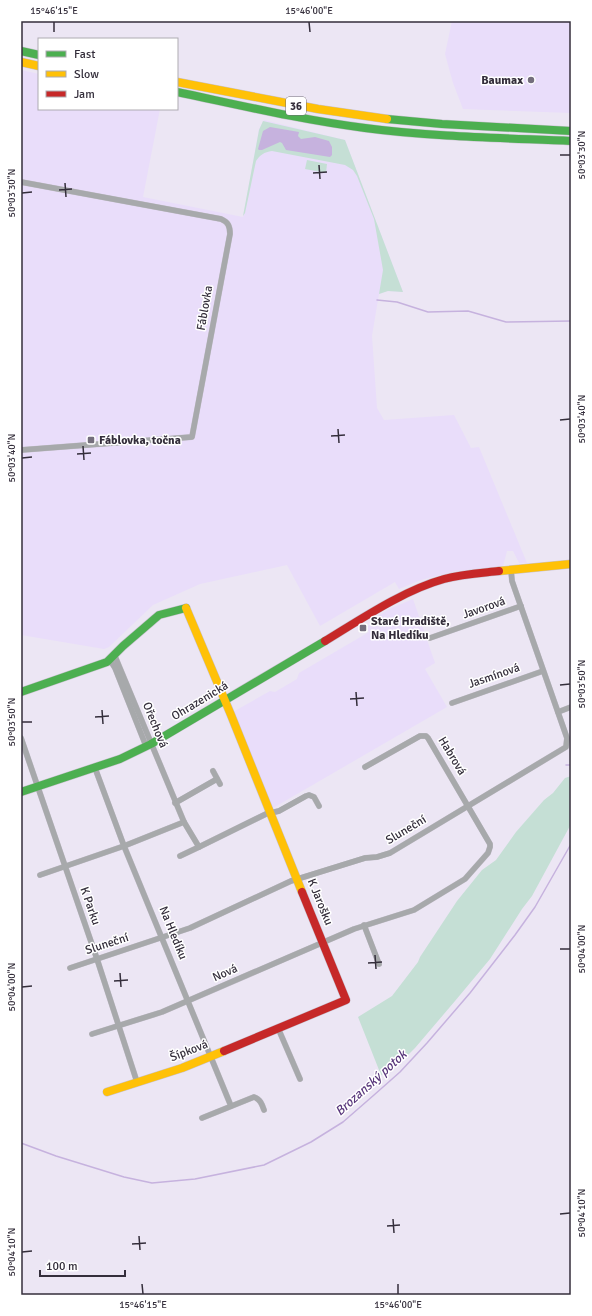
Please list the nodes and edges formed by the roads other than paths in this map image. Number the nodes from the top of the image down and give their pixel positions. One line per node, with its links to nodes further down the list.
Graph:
1 (21, 51): 2 (street)
2 (38, 55)
3 (21, 62): 4 (street)
4 (38, 66)
5 (178, 82): 7 (street, 36)
6 (178, 92): 8 (street, 36)
7 (571, 131)
8 (571, 141)
9 (21, 182): 10 (street, Fáblovka)
10 (21, 450)
11 (571, 564): 12 (street, Ohrazenická)
12 (511, 570): 13 (street, Sluneční); 18 (street, Ohrazenická)
13 (521, 606): 14 (street, Javorová); 16 (street, Sluneční)
14 (430, 638)
15 (112, 657): 17 (street); 18 (street, K Jarošku); 23 (street, Ořechová)
16 (543, 671): 19 (street, Jasmínová); 21 (street, Sluneční)
17 (21, 692)
18 (224, 700): 23 (street, Ohrazenická); 32 (street, K Jarošku)
19 (452, 703)
20 (571, 707): 21 (street)
21 (558, 712): 31 (street, Sluneční)
22 (21, 738): 27 (street, K Parku)
23 (149, 745): 25 (street, Ohrazenická); 29 (street, Ořechová)
24 (365, 767): 31 (street, Habrová)
25 (95, 768): 27 (street, Ohrazenická); 34 (street, Na Hledíku)
26 (213, 772): 29 (street)
27 (37, 787): 28 (street, Ohrazenická); 37 (street, K Parku)
28 (21, 792)
29 (175, 804): 33 (street, Ořechová)
30 (319, 806): 32 (street)
31 (468, 806): 39 (street, Sluneční); 40 (street, Nová)
32 (271, 813): 35 (street); 39 (street, K Jarošku)
33 (184, 822): 34 (street); 35 (street, Ořechová)
34 (124, 846): 37 (street); 41 (street, Na Hledíku)
35 (199, 847): 36 (street)
36 (180, 856)
37 (65, 867): 38 (street); 43 (street, K Parku)
38 (40, 875)
39 (298, 879): 41 (street, Sluneční); 42 (street, K Jarošku)
40 (364, 925): 42 (street, Nová); 44 (street)
41 (163, 938): 43 (street, Sluneční); 47 (street, Na Hledíku)
42 (323, 942): 46 (street, K Jarošku); 47 (street, Nová)
43 (97, 959): 45 (street, Sluneční); 48 (street, K Parku)
44 (379, 964)
45 (70, 968)
46 (346, 1000): 49 (street, Šípková)
47 (188, 1001): 48 (street, Nová); 51 (street, Na Hledíku)
48 (118, 1025): 50 (street, Nová); 53 (street, K Parku)
49 (278, 1028): 51 (street, Šípková); 52 (street)
50 (92, 1034)
51 (211, 1056): 53 (street, Šípková); 55 (street, Na Hledíku)
52 (300, 1079)
53 (138, 1082): 54 (street, Šípková)
54 (107, 1092)
55 (231, 1106): 56 (street); 57 (street)
56 (264, 1110)
57 (202, 1118)

